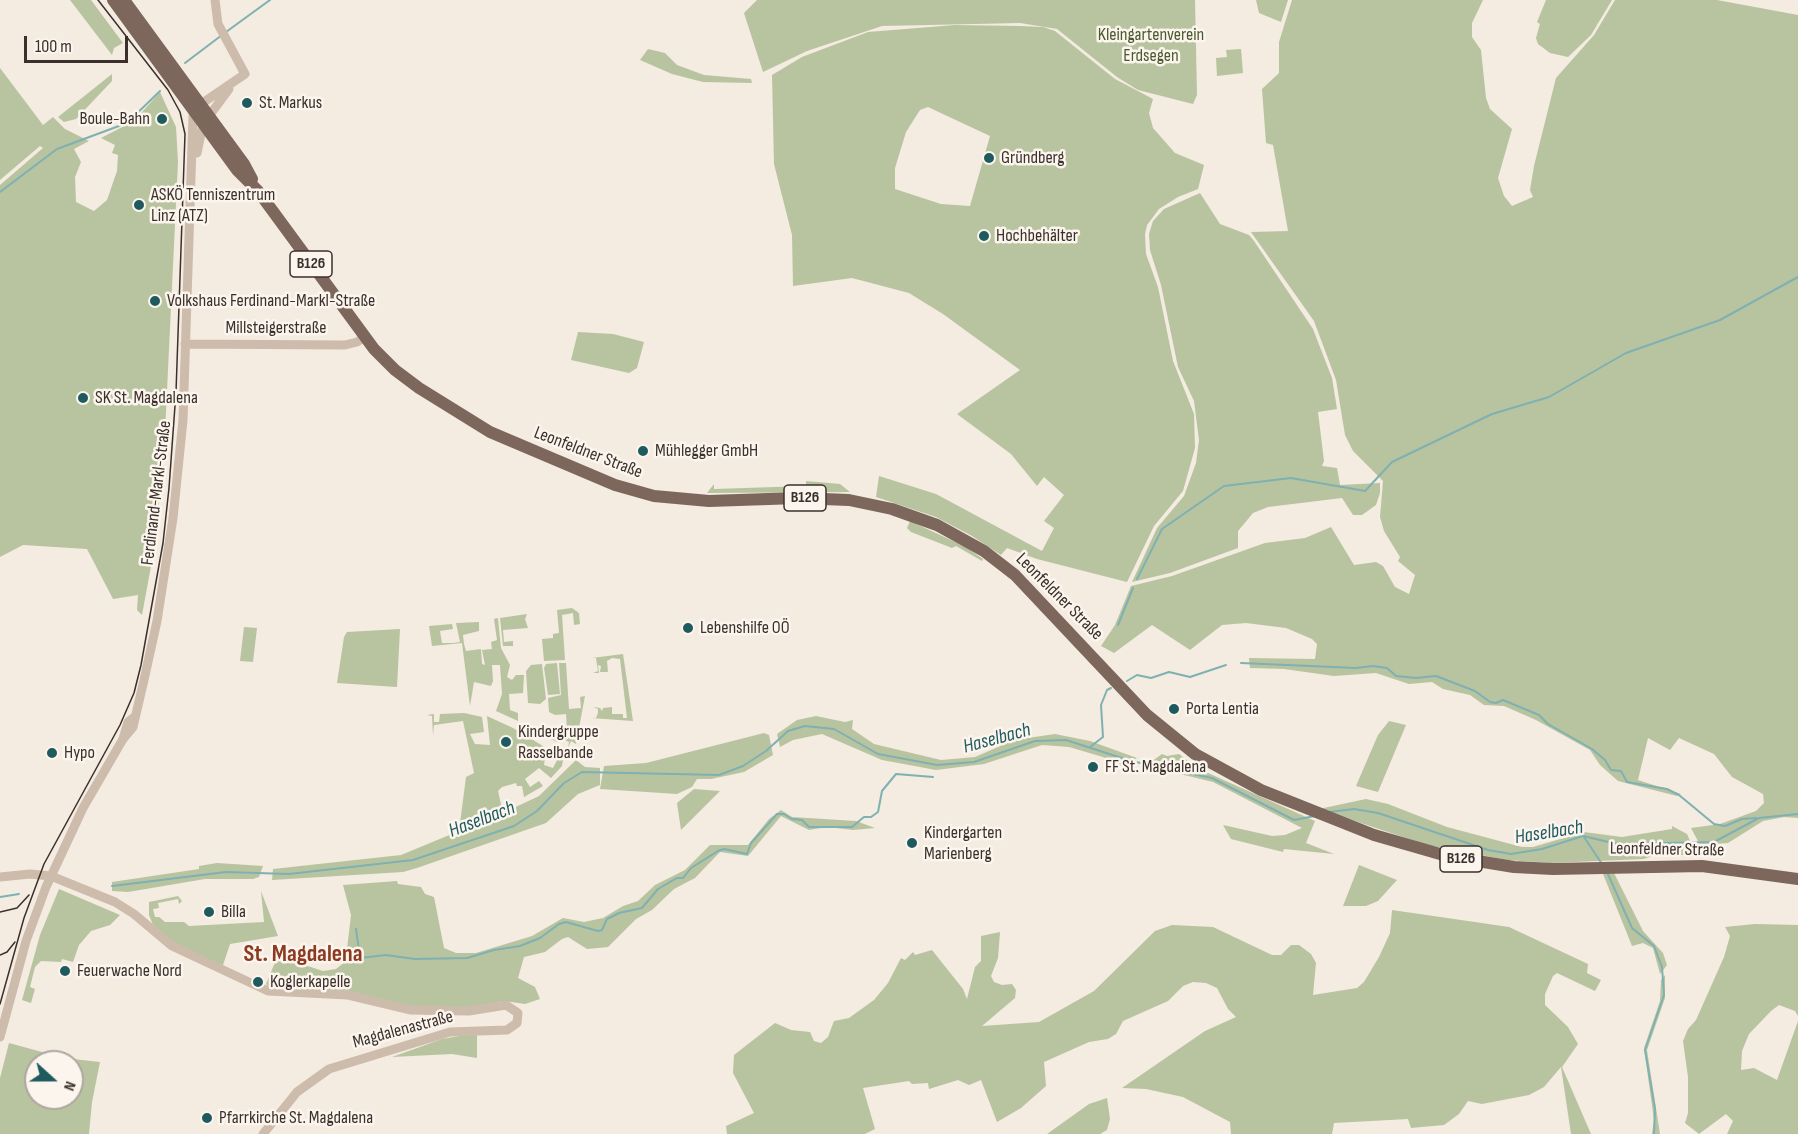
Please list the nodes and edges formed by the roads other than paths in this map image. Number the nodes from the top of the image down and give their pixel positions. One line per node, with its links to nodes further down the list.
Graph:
1 (113, 0): 4 (main road, Leonfeldner Straße / B126)
2 (124, 0): 4 (main road, Leonfeldner Straße / B126)
3 (215, 0): 4 (street)
4 (202, 113): 5 (main road, Leonfeldner Straße / B126); 6 (street, Ferdinand-Markl-Straße); 7 (street, Ferdinand-Markl-Straße); 8 (main road, Leonfeldner Straße / B126)
5 (219, 146): 6 (street); 8 (main road, Leonfeldner Straße / B126)
6 (198, 149): 7 (street, Ferdinand-Markl-Straße)
7 (194, 160): 10 (street, Ferdinand-Markl-Straße)
8 (258, 191): 9 (main road, Leonfeldner Straße / B126)
9 (365, 337): 10 (street, Millsteigerstraße); 13 (main road, Leonfeldner Straße / B126)
10 (185, 344): 11 (street, Ferdinand-Markl-Straße)
11 (51, 876): 12 (street); 14 (street, Ferdinand-Markl-Straße); 15 (street, Magdalenastraße)
12 (0, 877)
13 (1798, 879)
14 (0, 1037)
15 (263, 1134)

